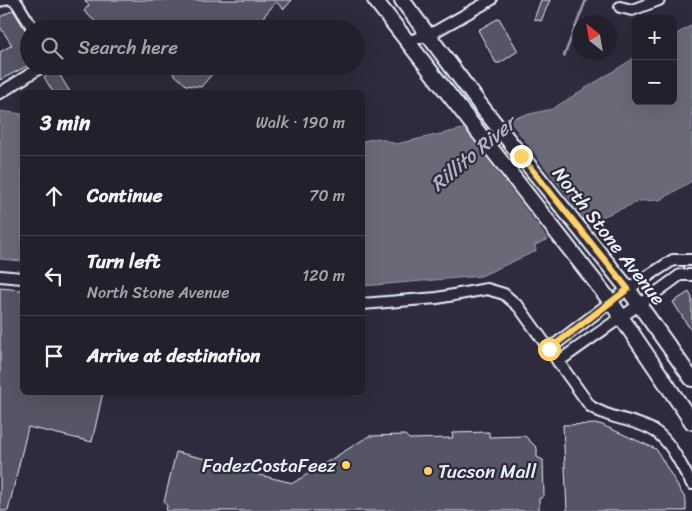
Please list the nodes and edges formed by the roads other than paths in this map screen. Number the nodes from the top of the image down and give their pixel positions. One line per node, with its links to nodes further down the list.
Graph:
1 (4, 0): 6 (street)
2 (375, 0): 11 (main road, North Stone Avenue)
3 (402, 0): 10 (main road, North Stone Avenue)
4 (491, 0): 10 (street)
5 (659, 0): 8 (street)
6 (0, 2)
7 (15, 2): 9 (street)
8 (620, 7)
9 (27, 20)
10 (429, 35): 11 (street); 18 (main road, North Stone Avenue)
11 (408, 41): 19 (main road, North Stone Avenue)
12 (29, 75): 13 (street)
13 (0, 94)
14 (692, 260): 18 (street)
15 (692, 275): 21 (street)
16 (0, 276): 17 (street)
17 (20, 278)
18 (628, 289): 19 (street); 21 (main road, North Stone Avenue)
19 (611, 302): 22 (main road, North Stone Avenue); 23 (street)
20 (365, 304): 23 (street)
21 (640, 305): 22 (street); 25 (main road, North Stone Avenue)
22 (622, 318): 24 (street); 26 (main road, North Stone Avenue)
23 (549, 349): 24 (street)
24 (558, 362): 27 (street)
25 (692, 379)
26 (692, 422)
27 (692, 484)

